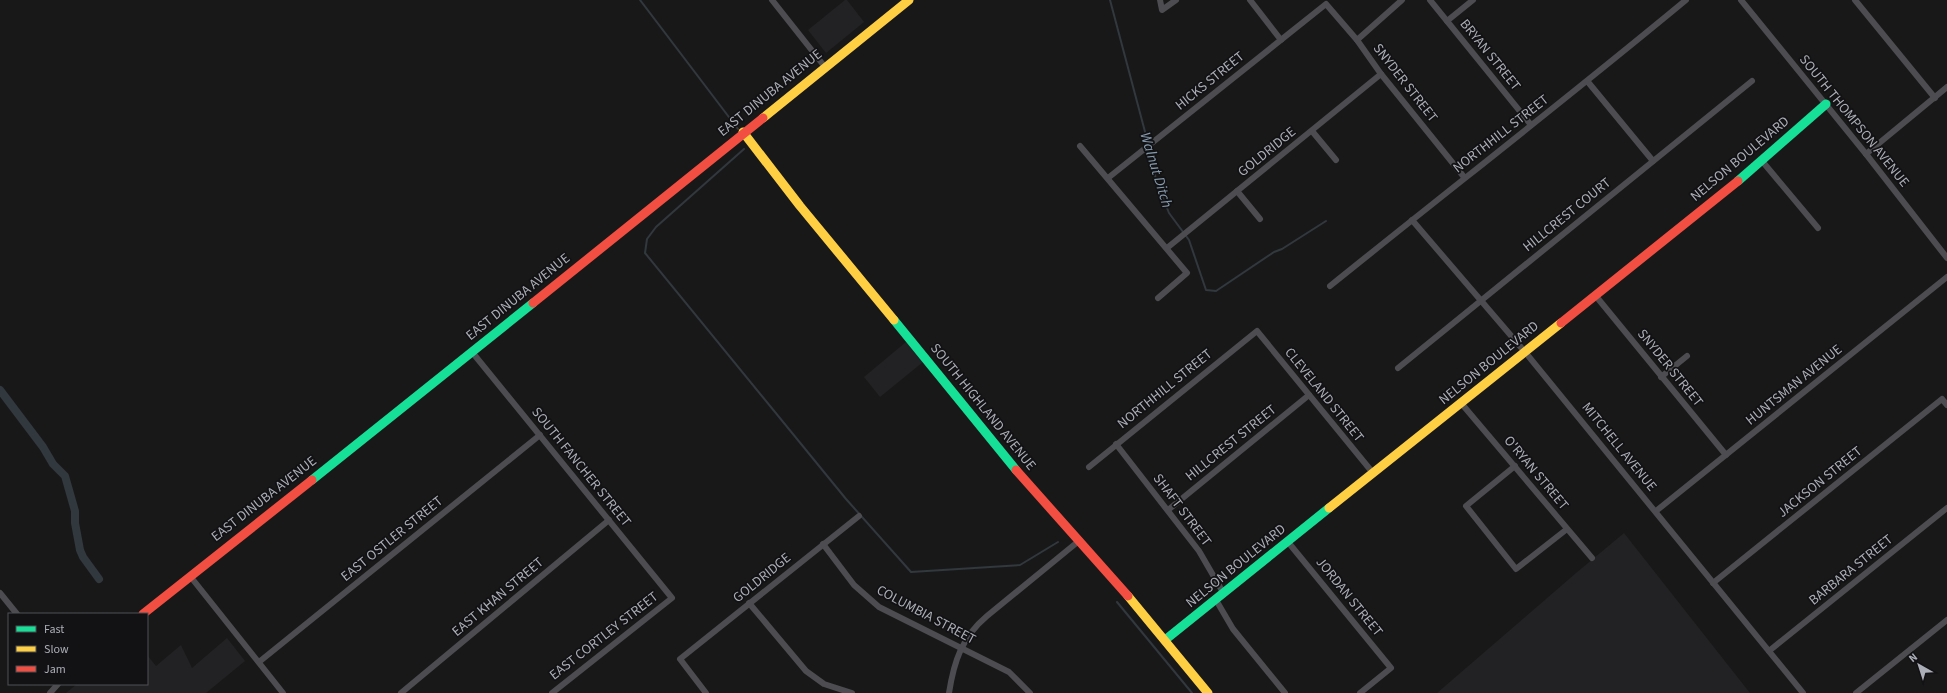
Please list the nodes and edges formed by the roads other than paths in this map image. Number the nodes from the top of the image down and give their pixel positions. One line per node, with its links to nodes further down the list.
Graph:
1 (772, 0): 16 (street)
2 (909, 0): 16 (street, EAST DINUBA AVENUE)
3 (1160, 0): 4 (street)
4 (1176, 0)
5 (1250, 0): 14 (street)
6 (1402, 0): 15 (street)
7 (1430, 0): 13 (street, BRYAN STREET)
8 (1473, 0): 13 (street)
9 (1686, 0): 19 (street, NORTHHILL STREET)
10 (1741, 0): 22 (street, SOUTH THOMPSON AVENUE)
11 (1855, 0): 21 (street)
12 (1326, 4): 14 (street, HICKS STREET); 15 (street, SNYDER STREET)
13 (1447, 21): 23 (street, BRYAN STREET)
14 (1281, 40): 32 (street, HICKS STREET)
15 (1357, 40): 17 (street, SNYDER STREET)
16 (825, 67): 25 (street, EAST DINUBA AVENUE)
17 (1381, 74): 24 (street, GOLDRIDGE); 31 (street, SNYDER STREET)
18 (1752, 81): 29 (street, HILLCREST COURT)
19 (1588, 82): 23 (street, NORTHHILL STREET); 29 (street)
20 (1947, 87): 21 (street)
21 (1935, 98): 27 (street)
22 (1826, 104): 27 (street, SOUTH THOMPSON AVENUE); 30 (street, NELSON BOULEVARD)
23 (1531, 124): 31 (street, NORTHHILL STREET)
24 (1312, 131): 28 (street); 33 (street, GOLDRIDGE)
25 (743, 132): 45 (street, EAST DINUBA AVENUE); 65 (street, SOUTH HIGHLAND AVENUE)
26 (1080, 146): 32 (street)
27 (1866, 154): 38 (street, SOUTH THOMPSON AVENUE)
28 (1336, 160)
29 (1653, 161): 43 (street, HILLCREST COURT)
30 (1762, 161): 36 (street); 41 (street, NELSON BOULEVARD)
31 (1464, 177): 35 (street, NORTHHILL STREET)
32 (1108, 178): 37 (street)
33 (1237, 191): 34 (street); 37 (street, GOLDRIDGE)
34 (1260, 219)
35 (1412, 220): 40 (street, NORTHHILL STREET); 43 (street, MITCHELL AVENUE)
36 (1818, 228)
37 (1167, 248): 42 (street)
38 (1947, 258)
39 (1947, 277): 55 (street, HUNTSMAN AVENUE)
40 (1330, 286)
41 (1595, 295): 46 (street, NELSON BOULEVARD); 49 (street, SNYDER STREET)
42 (1158, 298)
43 (1480, 301): 46 (street, MITCHELL AVENUE); 48 (street, HILLCREST COURT)
44 (1257, 331): 50 (street, CLEVELAND STREET); 54 (street, NORTHHILL STREET)
45 (472, 352): 53 (street, SOUTH FANCHER STREET); 69 (street, EAST DINUBA AVENUE)
46 (1525, 352): 51 (street, NELSON BOULEVARD); 61 (street, MITCHELL AVENUE)
47 (1687, 356): 49 (street)
48 (1398, 368)
49 (1661, 377): 55 (street, SNYDER STREET)
50 (1309, 396): 58 (street, CLEVELAND STREET); 60 (street, HILLCREST STREET)
51 (1461, 403): 56 (street, O'RYAN STREET); 58 (street, NELSON BOULEVARD)
52 (1947, 405): 70 (street, JACKSON STREET)
53 (540, 435): 63 (street, SOUTH FANCHER STREET); 82 (street, EAST OSTLER STREET)
54 (1116, 444): 57 (street, NORTHHILL STREET); 60 (street, SHAFT STREET)
55 (1726, 456): 61 (street, HUNTSMAN AVENUE)
56 (1515, 466): 64 (street, O'RYAN STREET); 64 (street)
57 (1089, 467)
58 (1373, 473): 66 (street, NELSON BOULEVARD)
59 (1947, 508): 81 (street, BARBARA STREET)
60 (1168, 510): 72 (street, SHAFT STREET)
61 (1656, 511): 70 (street, MITCHELL AVENUE)
62 (859, 516): 67 (street, GOLDRIDGE)
63 (609, 520): 73 (street, SOUTH FANCHER STREET); 86 (street, EAST KHAN STREET)
64 (1567, 529): 68 (street, O'RYAN STREET)
65 (1080, 540): 79 (street, SOUTH HIGHLAND AVENUE); 80 (street)
66 (1288, 542): 72 (street, NELSON BOULEVARD); 94 (street, JORDAN STREET)
67 (823, 544): 75 (street, GOLDRIDGE); 80 (street, COLUMBIA STREET)
68 (1592, 558)
69 (190, 576): 77 (street, EAST DINUBA AVENUE); 82 (street)
70 (1713, 583): 81 (street, MITCHELL AVENUE)
71 (0, 593): 76 (street)
72 (1224, 594): 74 (street, NELSON BOULEVARD)
73 (672, 598): 87 (street, EAST CORTLEY STREET)
74 (1216, 600): 79 (street, NELSON BOULEVARD); 93 (street)
75 (749, 603): 88 (street, GOLDRIDGE); 89 (street)
76 (16, 613)
77 (144, 613)
78 (1947, 620): 96 (street)
79 (1166, 640): 92 (street, SOUTH HIGHLAND AVENUE)
80 (961, 647): 90 (street); 91 (street, COLUMBIA STREET)
81 (1769, 651): 95 (street, MITCHELL AVENUE)
82 (259, 662): 85 (street)
83 (57, 685): 84 (street)
84 (50, 693)
85 (283, 693)
86 (401, 693)
87 (552, 693)
88 (706, 693)
89 (852, 693)
90 (949, 693)
91 (1030, 693)
92 (1208, 693)
93 (1285, 693)
94 (1360, 693)
95 (1803, 693)
96 (1856, 693)

